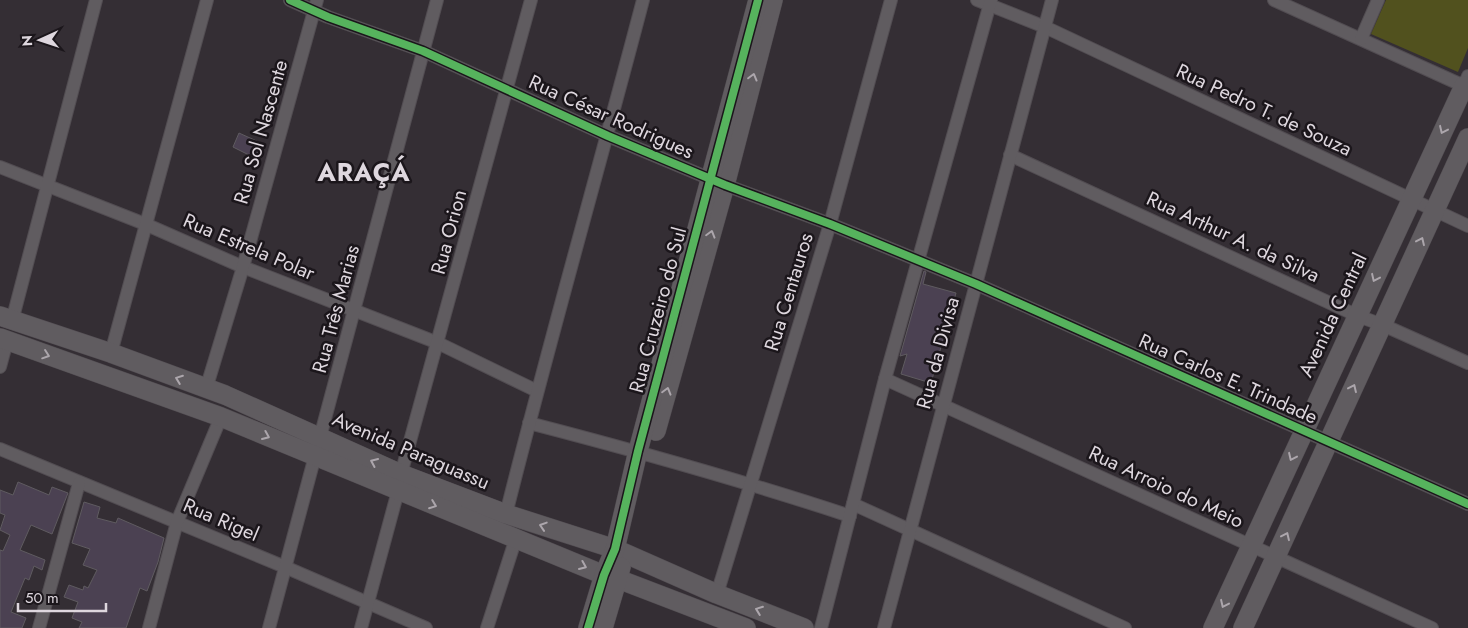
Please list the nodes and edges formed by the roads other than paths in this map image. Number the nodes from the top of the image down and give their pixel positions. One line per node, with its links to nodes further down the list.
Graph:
1 (96, 0): 24 (street)
2 (207, 0): 27 (street)
3 (290, 0): 12 (street, Rua César Rodrigues)
4 (437, 0): 16 (street, Rua Três Marias)
5 (531, 0): 18 (street, Rua Orion)
6 (643, 0): 19 (street)
7 (890, 0): 28 (street, Rua Centauros)
8 (1052, 0): 14 (street, Rua da Divisa)
9 (1274, 0): 15 (street)
10 (1378, 0): 15 (street)
11 (986, 2): 14 (street, Rua Pedro T. de Souza); 30 (street)
12 (316, 5): 16 (street, Rua César Rodrigues); 31 (street, Rua Sol Nascente)
13 (765, 5): 23 (street, Rua Cruzeiro do Sul)
14 (1045, 27): 21 (street, Rua da Divisa); 25 (street, Rua Pedro T. de Souza)
15 (1361, 39): 17 (street)
16 (423, 51): 18 (street, Rua César Rodrigues); 33 (street, Rua Três Marias)
17 (1467, 83): 25 (street, Avenida Central, one-way to 25)
18 (508, 89): 19 (street, Rua César Rodrigues); 38 (street, Rua Orion)
19 (608, 136): 23 (street, Rua César Rodrigues); 44 (street)
20 (1468, 138): 26 (street)
21 (1010, 154): 32 (street, Rua da Divisa); 34 (street, Rua Arthur A. da Silva)
22 (0, 167): 24 (street, Rua Estrela Polar)
23 (717, 182): 28 (street, Rua César Rodrigues); 52 (street, Rua Cruzeiro do Sul)
24 (48, 185): 27 (street, Rua Estrela Polar); 35 (street)
25 (1411, 200): 26 (street, Rua Pedro T. de Souza); 34 (street, Avenida Central, one-way to 34)
26 (1434, 211): 29 (street, Rua Pedro T. de Souza); 36 (street, one-way to 26)
27 (146, 224): 31 (street, Rua Estrela Polar); 39 (street)
28 (830, 224): 30 (street, Rua César Rodrigues); 56 (street, Rua Centauros)
29 (1468, 226)
30 (919, 260): 32 (street, Rua César Rodrigues); 42 (street)
31 (243, 266): 33 (street, Rua Estrela Polar); 43 (street, Rua Sol Nascente)
32 (976, 284): 45 (street, Rua da Divisa); 48 (street, Rua Carlos E. Trindade)
33 (355, 311): 38 (street, Rua Estrela Polar); 49 (street, Rua Três Marias)
34 (1358, 316): 36 (street, Rua Arthur A. da Silva); 48 (street, Avenida Central)
35 (6, 318): 39 (street, Avenida Paraguassu)
36 (1383, 324): 40 (street, Rua Arthur A. da Silva); 50 (street, one-way to 36)
37 (4, 340): 41 (street); 46 (street, Avenida Paraguassu, one-way to 46)
38 (438, 343): 44 (street, Rua Estrela Polar); 55 (street, Rua Orion)
39 (112, 353): 43 (street, Avenida Paraguassu, one-way to 39)
40 (1468, 363)
41 (0, 367)
42 (885, 379): 45 (street, Rua Arroio do Meio); 58 (street)
43 (206, 389): 49 (street, Avenida Paraguassu)
44 (537, 391): 47 (street)
45 (943, 405): 61 (street, Rua da Divisa); 63 (street, Rua Arroio do Meio)
46 (221, 417): 53 (street, Avenida Paraguassu, one-way to 53); 60 (street)
47 (529, 423): 52 (street); 59 (street)
48 (1304, 432): 50 (street, Rua Carlos E. Trindade); 63 (street, Avenida Central, one-way to 63)
49 (321, 438): 53 (street, Rua Três Marias); 55 (street, Avenida Paraguassu, one-way to 49)
50 (1329, 442): 57 (street, Rua Carlos E. Trindade); 65 (street, one-way to 50)
51 (0, 449): 54 (street, Rua Rigel)
52 (644, 453): 56 (street); 64 (street, Rua Cruzeiro do Sul)
53 (316, 456): 55 (street, Avenida Paraguassu); 66 (street, Rua Três Marias)
54 (79, 483): 60 (street, Rua Rigel); 71 (street)
55 (400, 483): 59 (street, Avenida Paraguassu); 62 (street, Avenida Paraguassu, one-way to 62); 69 (street, Rua Orion)
56 (750, 483): 58 (street); 68 (street, Rua Centauros)
57 (1468, 504)
58 (851, 510): 61 (street); 81 (street)
59 (506, 514): 64 (street, Avenida Paraguassu, one-way to 59)
60 (177, 522): 66 (street, Rua Rigel); 72 (street)
61 (910, 529): 82 (street, Rua da Divisa); 83 (street)
62 (516, 538): 67 (street, Avenida Paraguassu, one-way to 67); 76 (street)
63 (1251, 546): 65 (street, Rua Arroio do Meio); 84 (street, Avenida Central, one-way to 84)
64 (620, 551): 67 (street, Rua Cruzeiro do Sul); 68 (street, Avenida Paraguassu)
65 (1276, 558): 85 (street); 86 (street, Rua Arroio do Meio)
66 (285, 567): 69 (street, Rua Rigel); 73 (street, Rua Três Marias)
67 (611, 577): 70 (street, Avenida Paraguassu); 77 (street, Rua Cruzeiro do Sul); 78 (street, Rua Cruzeiro do Sul)
68 (717, 594): 80 (street, Avenida Paraguassu, one-way to 68)
69 (367, 604): 74 (street, Rua Orion); 75 (street, Rua Rigel)
70 (714, 622): 79 (street, Avenida Paraguassu)
71 (39, 628)
72 (148, 628)
73 (269, 628)
74 (361, 628)
75 (426, 628)
76 (487, 628)
77 (588, 628)
78 (603, 628)
79 (746, 628)
80 (804, 628)
81 (821, 628)
82 (884, 628)
83 (1124, 628)
84 (1213, 628)
85 (1244, 628)
86 (1432, 628)

